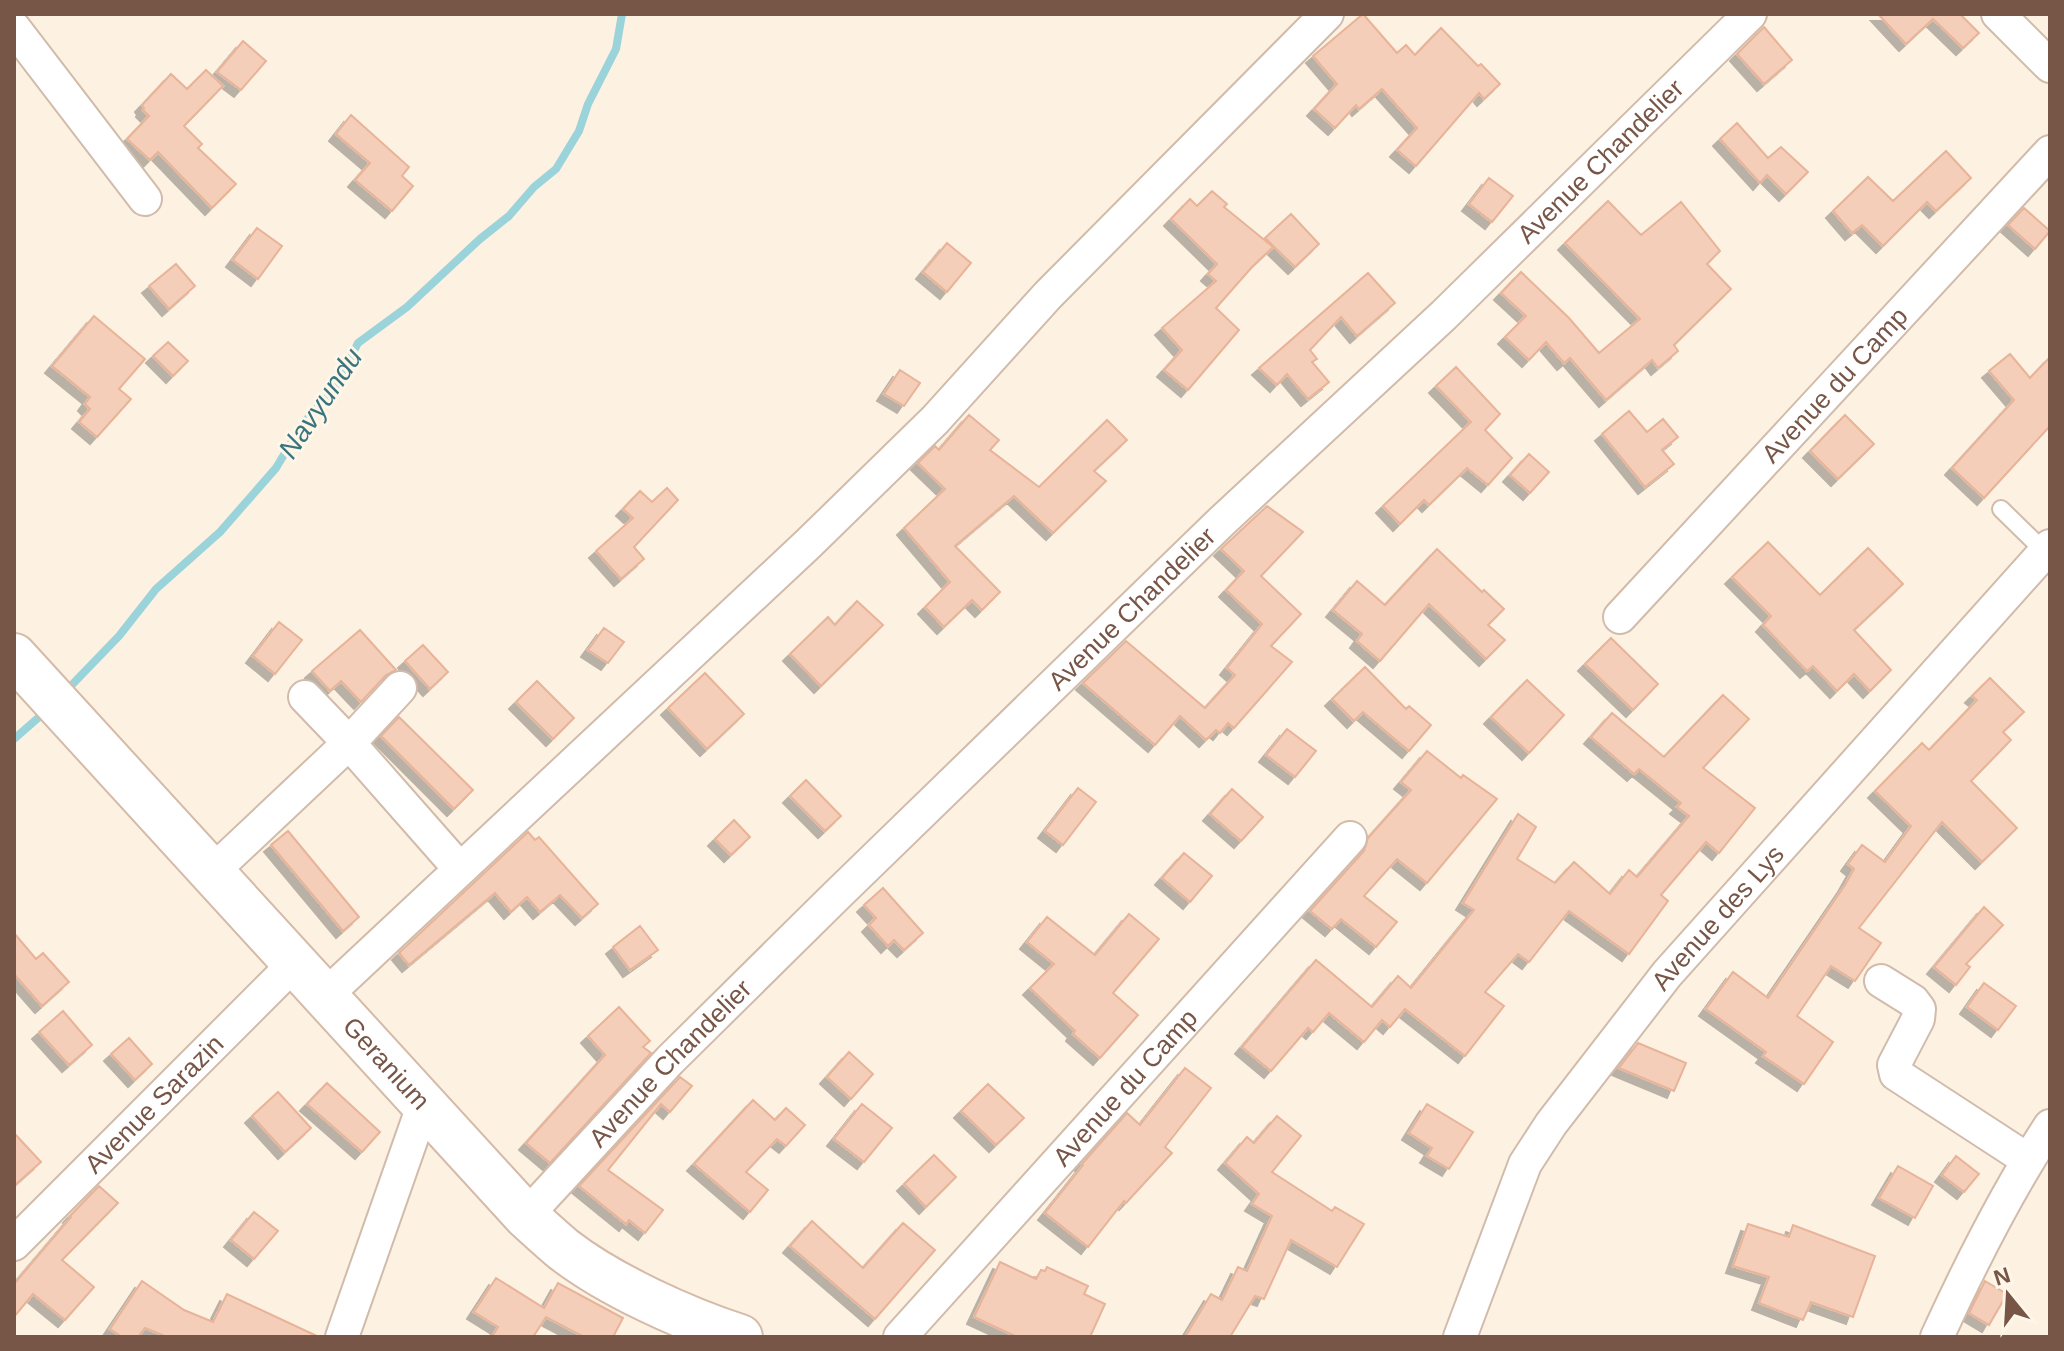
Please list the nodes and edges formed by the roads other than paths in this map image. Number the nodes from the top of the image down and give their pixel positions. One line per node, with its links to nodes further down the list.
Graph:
1 (1327, 14): 16 (street)
2 (1750, 14): 24 (street, Avenue Chandelier)
3 (1998, 14): 5 (street)
4 (14, 28): 7 (street)
5 (2050, 66)
6 (2050, 152): 10 (street, Avenue du Camp)
7 (145, 199)
8 (2001, 509): 9 (lane)
9 (2047, 549): 29 (street, Avenue des Lys)
10 (1620, 617)
11 (15, 658): 17 (street, Geranium)
12 (400, 688): 14 (street)
13 (305, 697): 14 (street)
14 (349, 743): 16 (street); 17 (street)
15 (1350, 838): 28 (street, Avenue du Camp)
16 (459, 868): 20 (street)
17 (211, 873): 18 (street, Geranium)
18 (295, 963): 20 (street, Geranium); 25 (street, Avenue Sarazin)
19 (1881, 981): 23 (street)
20 (326, 995): 21 (street, Geranium)
21 (423, 1106): 24 (street, Geranium); 26 (street)
22 (2050, 1126): 23 (street)
23 (2028, 1160): 30 (street)
24 (526, 1216): 27 (street, Geranium)
25 (14, 1244)
26 (342, 1337)
27 (740, 1337)
28 (900, 1337)
29 (1460, 1337)
30 (1937, 1337)

